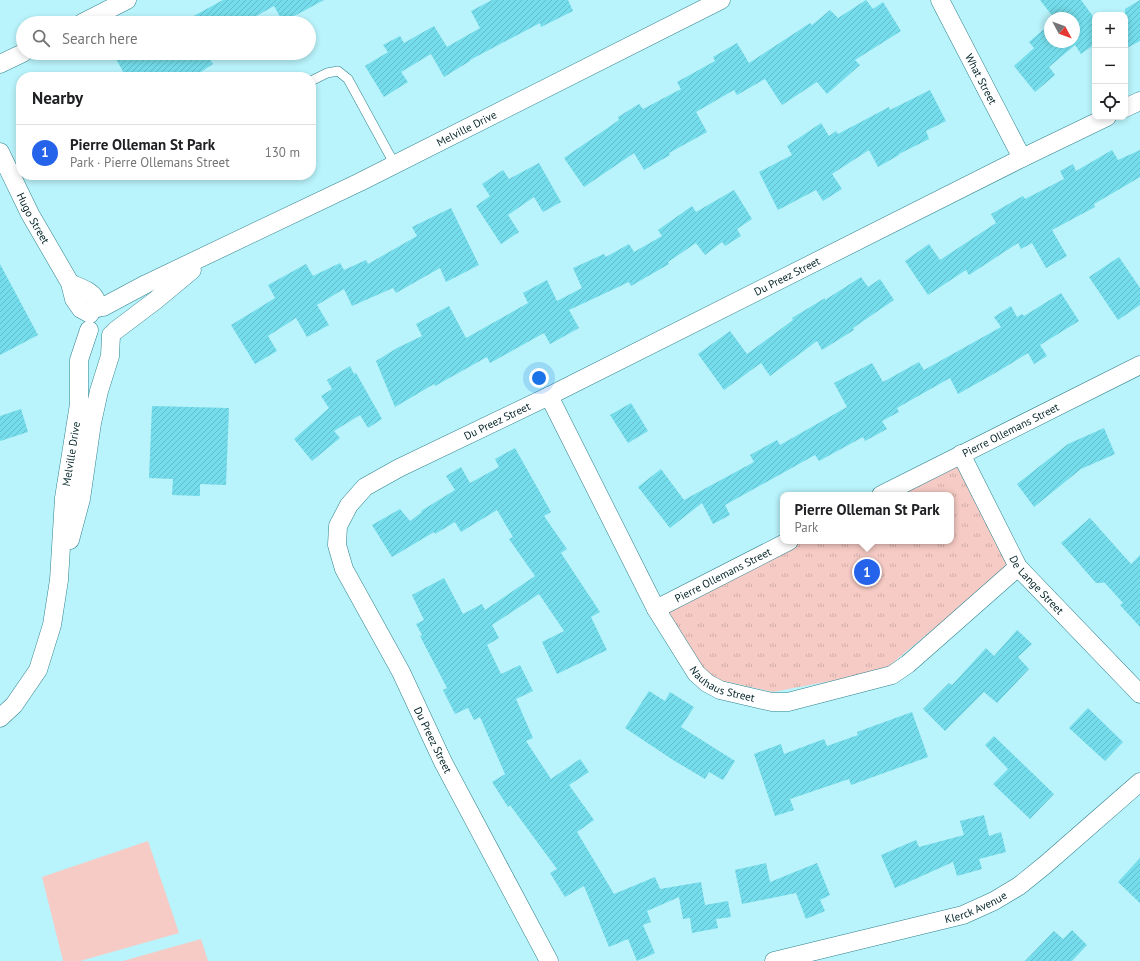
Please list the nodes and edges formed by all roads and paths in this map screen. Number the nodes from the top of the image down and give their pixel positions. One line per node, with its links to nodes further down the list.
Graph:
1 (127, 0): 4 (street)
2 (721, 0): 13 (street, Melville Drive)
3 (940, 0): 12 (street, What Street)
4 (96, 16)
5 (16, 56): 6 (street)
6 (0, 64)
7 (316, 78): 13 (lane)
8 (1140, 101): 9 (street)
9 (1128, 107)
10 (1101, 120): 12 (street, Du Preez Street)
11 (0, 152): 15 (street, Hugo Street)
12 (1022, 158): 18 (street, Du Preez Street)
13 (395, 165): 14 (street, Melville Drive)
14 (211, 254): 15 (street, Melville Drive); 16 (street, Melville Drive)
15 (95, 315): 16 (street); 16 (street); 23 (street, Melville Drive)
16 (113, 333): 23 (street, Melville Drive)
17 (1140, 365): 19 (street, Pierre Ollemans Street)
18 (550, 396): 24 (street, Nauhaus Street); 28 (street, Du Preez Street)
19 (961, 454): 20 (street, Pierre Ollemans Street); 22 (street, De Lange Street)
20 (887, 492)
21 (783, 544): 24 (street, Pierre Ollemans Street)
22 (1018, 567): 24 (street, Nauhaus Street); 25 (street, De Lange Street)
23 (59, 580): 26 (street, Melville Drive)
24 (656, 609)
25 (1140, 694)
26 (0, 718)
27 (1140, 782): 29 (street, Klerck Avenue)
28 (549, 961)
29 (774, 961)

